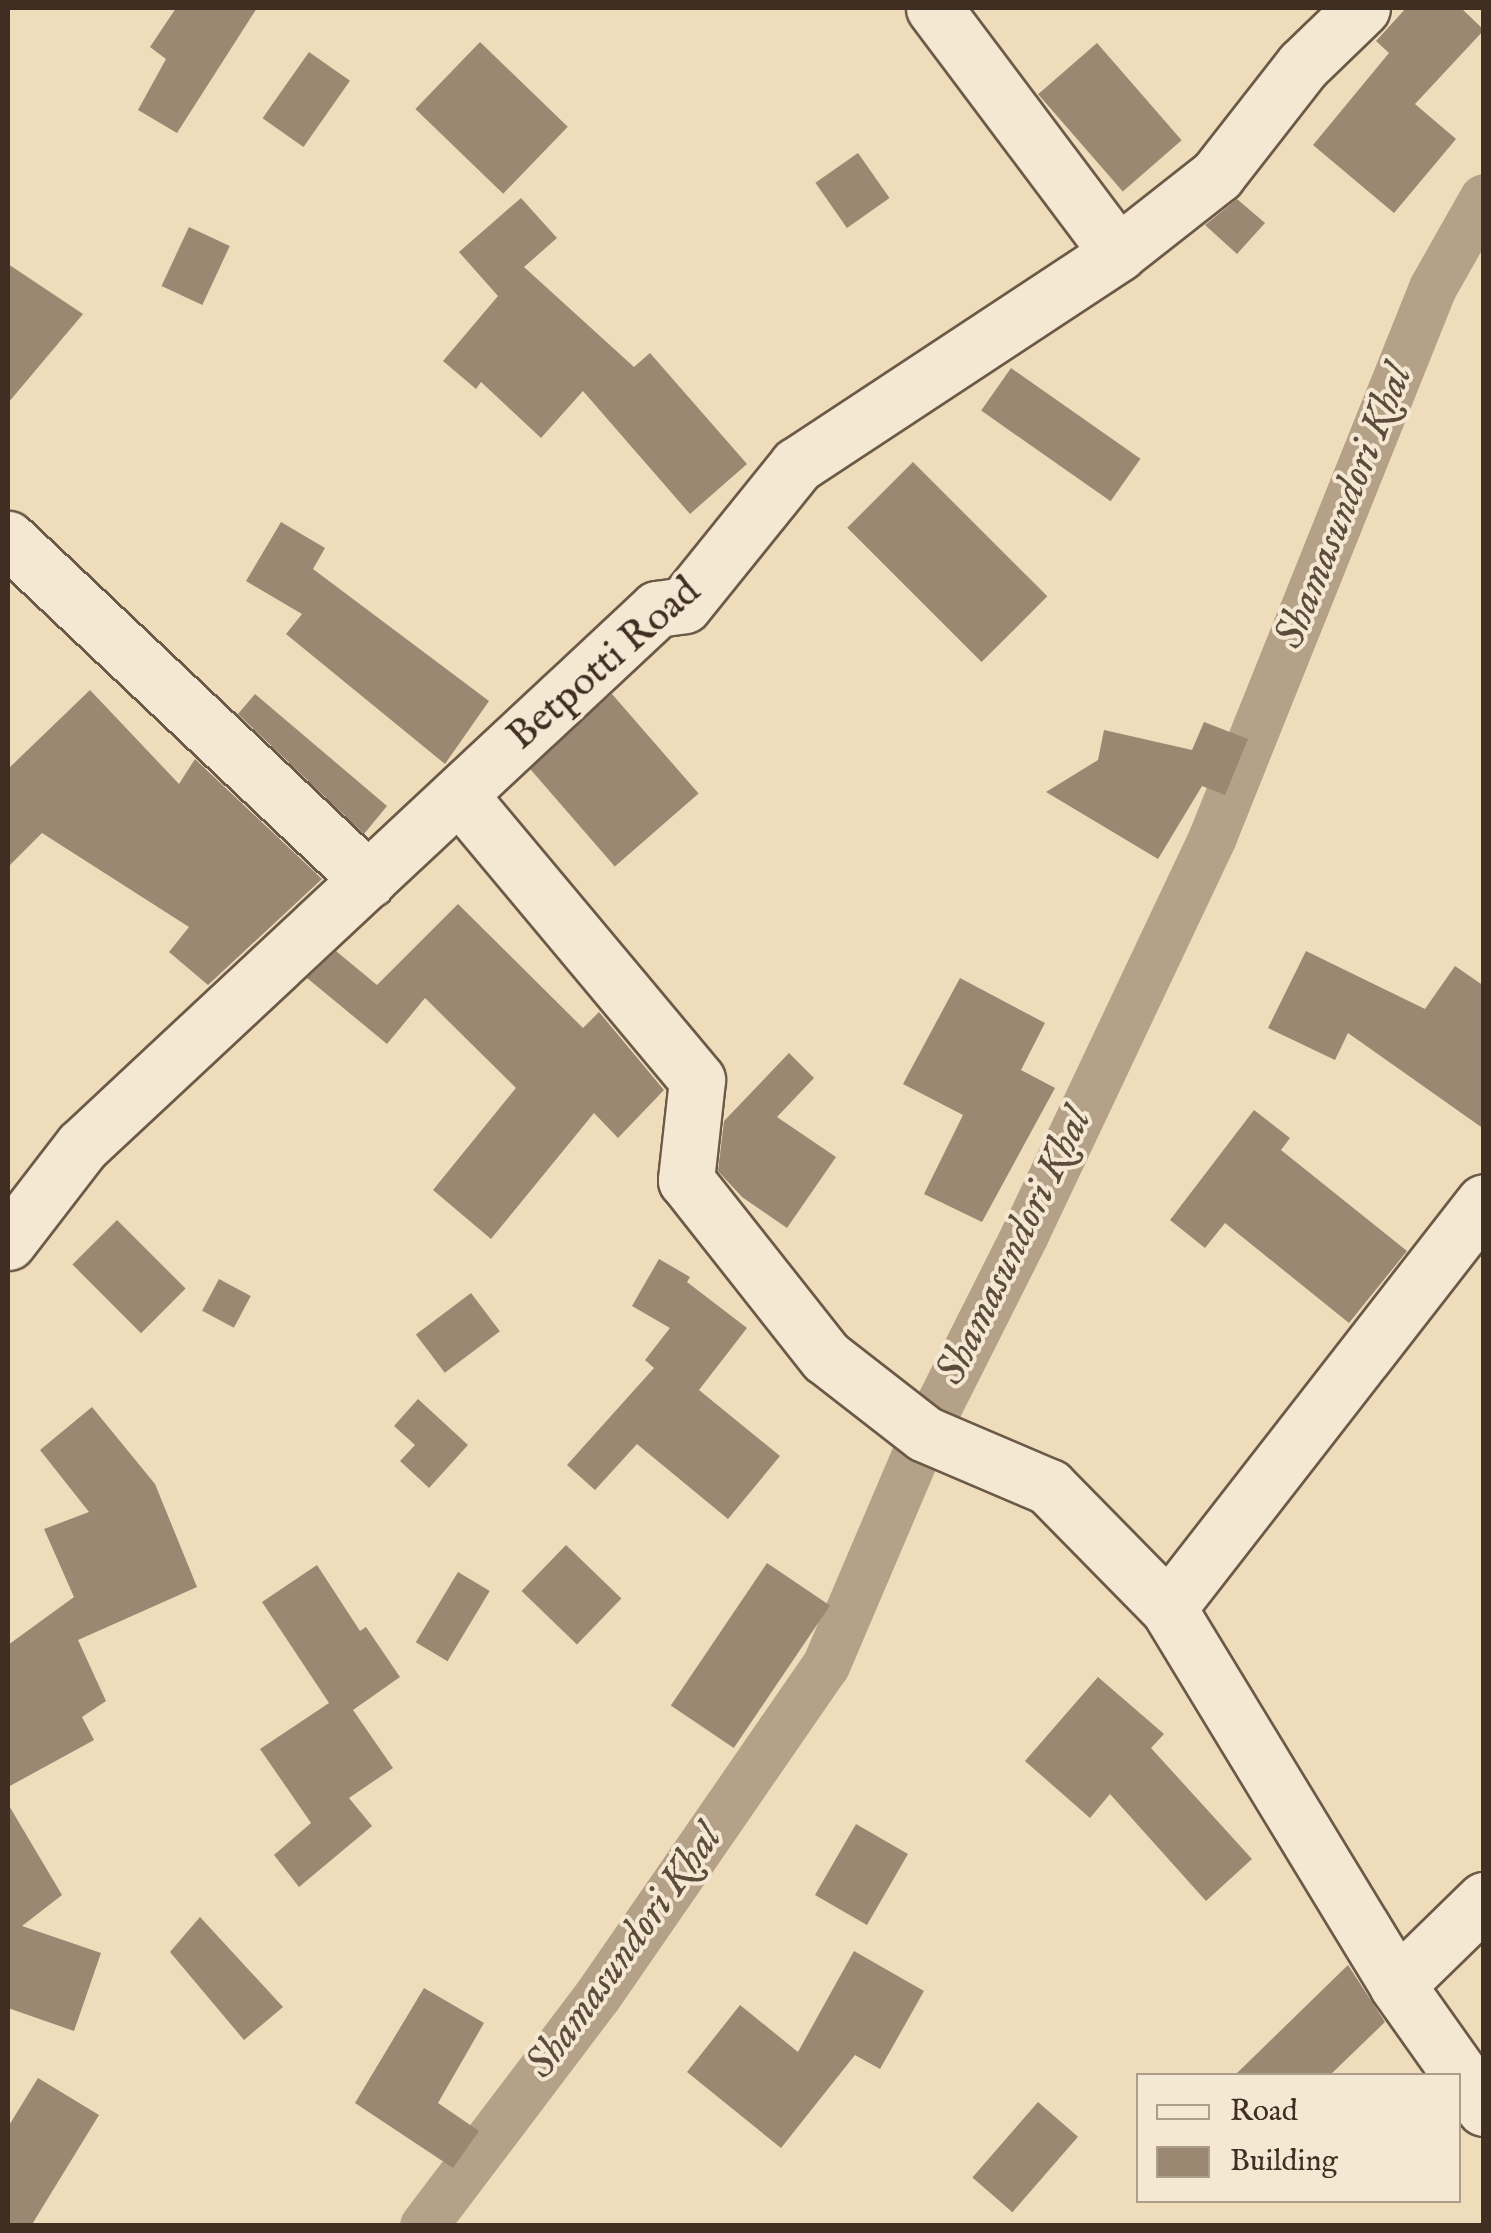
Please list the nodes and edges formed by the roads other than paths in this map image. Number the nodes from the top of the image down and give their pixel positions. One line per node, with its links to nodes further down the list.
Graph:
1 (934, 8): 3 (street)
2 (1362, 8): 3 (street, Betpotti Road)
3 (1118, 253): 5 (street, Betpotti Road)
4 (8, 539): 6 (street)
5 (459, 795): 6 (street, Betpotti Road); 9 (street)
6 (368, 880): 8 (street, Betpotti Road)
7 (1484, 1202): 9 (street)
8 (8, 1242)
9 (1168, 1608): 11 (street)
10 (1484, 1900): 11 (street)
11 (1397, 1985): 12 (street)
12 (1459, 2073)
13 (1461, 2075): 14 (street)
14 (1484, 2108)

